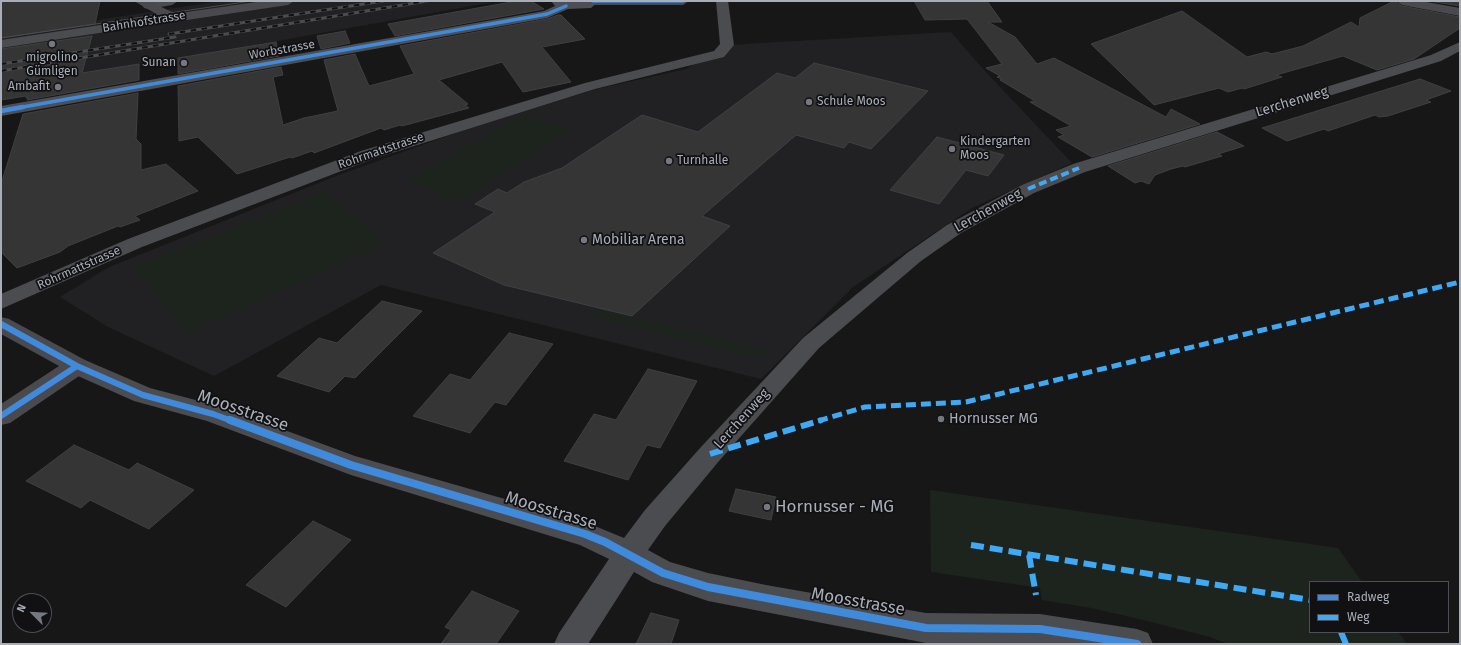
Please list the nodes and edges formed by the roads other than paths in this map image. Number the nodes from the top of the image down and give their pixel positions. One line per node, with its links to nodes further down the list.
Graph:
1 (172, 1): 7 (street)
2 (288, 1): 10 (street, Bahnhofstrasse)
3 (593, 1): 4 (street); 8 (main road, Worbstrasse)
4 (683, 1)
5 (722, 1): 14 (street, Rohrmattstrasse)
6 (1402, 1): 9 (street)
7 (144, 3): 10 (street)
8 (561, 4): 13 (main road, Worbstrasse)
9 (1460, 12)
10 (180, 17): 11 (street, Bahnhofstrasse)
11 (1, 44)
12 (1460, 46): 18 (street, Lerchenweg)
13 (1, 111)
14 (1, 302)
15 (1, 324): 16 (street, Moosstrasse)
16 (77, 366): 17 (street); 18 (street, Moosstrasse)
17 (1, 416)
18 (628, 554): 19 (street, Lerchenweg); 20 (street, Moosstrasse)
19 (570, 644)
20 (1137, 644)

